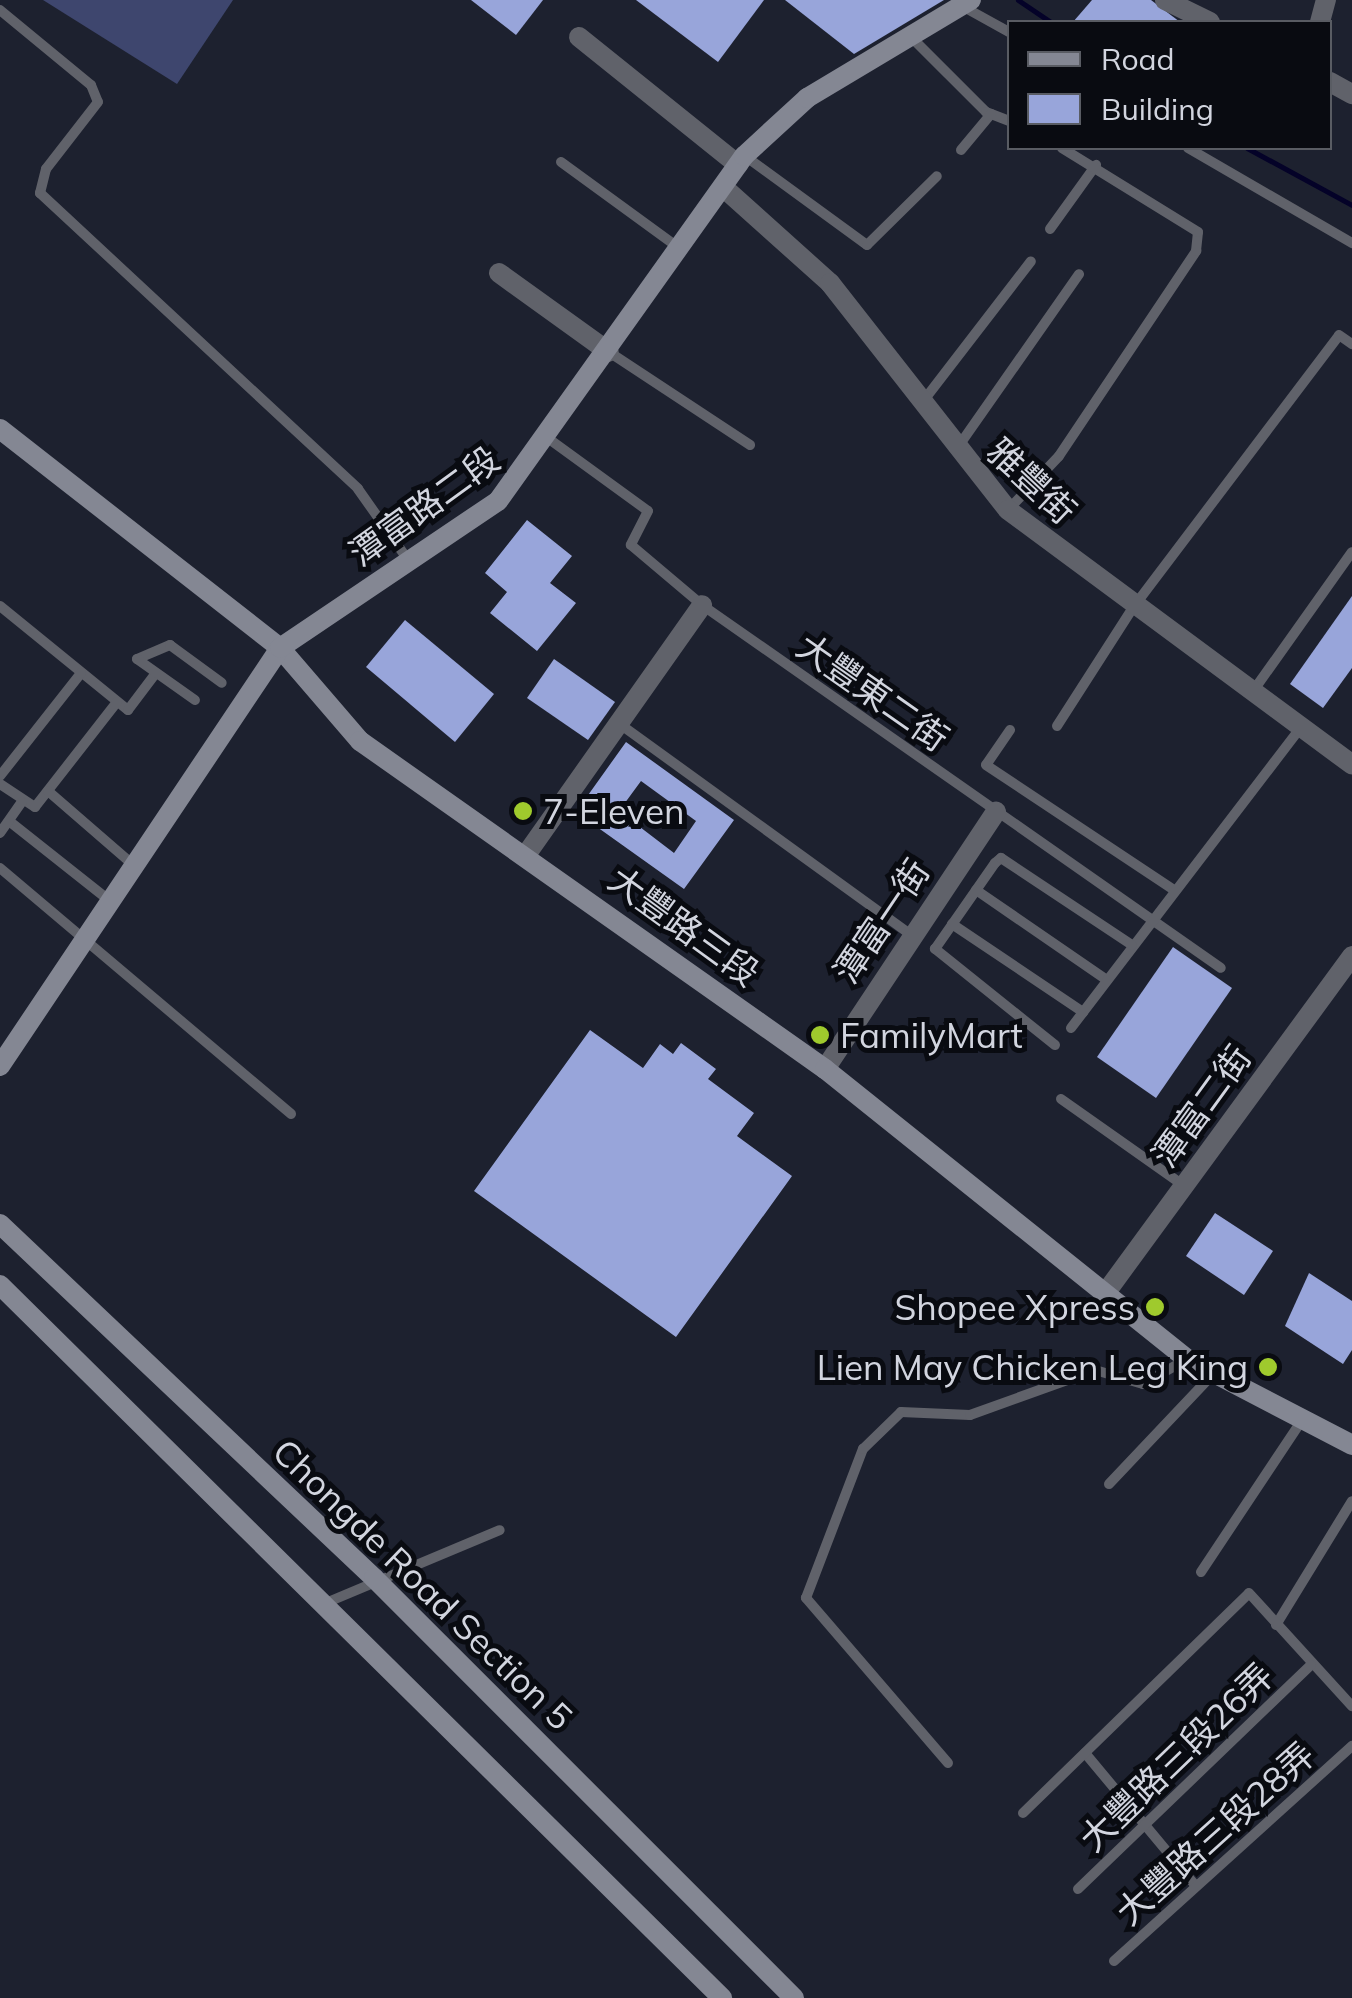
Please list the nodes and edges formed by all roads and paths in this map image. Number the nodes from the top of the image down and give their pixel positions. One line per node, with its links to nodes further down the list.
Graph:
1 (1165, 0): 4 (street)
2 (962, 2): 5 (lane); 6 (street, 潭富路二段)
3 (0, 10): 33 (lane)
4 (1206, 20)
5 (1007, 30)
6 (908, 34): 8 (lane); 13 (street, 潭富路二段)
7 (579, 38): 13 (street)
8 (991, 114): 9 (lane); 10 (lane)
9 (1007, 120)
10 (961, 150)
11 (1066, 150): 15 (lane)
12 (1191, 150): 19 (lane)
13 (741, 160): 16 (lane); 17 (street, 潭富路二段)
14 (561, 162): 20 (lane)
15 (1096, 165): 18 (lane); 31 (lane)
16 (937, 176)
17 (723, 186): 20 (street, 潭富路二段); 26 (street, 雅豐街)
18 (1050, 228)
19 (1352, 243)
20 (680, 249): 25 (street, 潭富路二段)
21 (1031, 261): 26 (lane)
22 (498, 273): 25 (street)
23 (1078, 274): 30 (lane)
24 (1352, 344): 36 (lane)
25 (609, 352): 28 (street, 潭富路二段); 29 (lane)
26 (920, 405): 30 (street, 雅豐街)
27 (0, 430): 37 (street, 大豐路三段)
28 (549, 438): 33 (street, 潭富路二段); 34 (lane, 大豐東二街)
29 (750, 446)
30 (954, 452): 31 (street, 雅豐街)
31 (1008, 510): 36 (street, 雅豐街)
32 (1352, 552): 41 (lane)
33 (408, 560): 37 (street, 潭富路二段)
34 (702, 605): 44 (street); 52 (lane, 大豐東二街)
35 (0, 606): 38 (lane)
36 (1132, 610): 41 (street, 雅豐街); 45 (lane)
37 (280, 648): 55 (street, 大豐路三段); 56 (street, 潭富路二段)
38 (81, 673): 43 (lane); 49 (lane)
39 (156, 673): 40 (lane); 42 (lane); 43 (lane)
40 (222, 683)
41 (1251, 694): 46 (street, 雅豐街)
42 (195, 700)
43 (117, 702): 50 (lane)
44 (615, 720): 55 (street); 64 (lane)
45 (1057, 726)
46 (1300, 728): 48 (street, 雅豐街); 59 (lane)
47 (1010, 730): 59 (lane)
48 (1352, 765)
49 (0, 780): 51 (lane)
50 (48, 791): 51 (lane); 56 (lane)
51 (22, 802): 53 (lane)
52 (996, 812): 61 (lane, 大豐東二街); 64 (street, 潭富一街)
53 (8, 821): 54 (lane); 60 (lane)
54 (0, 833)
55 (528, 852): 73 (street, 大豐路三段)
56 (130, 862): 60 (street, 潭富路二段)
57 (0, 868): 63 (lane)
58 (976, 890): 62 (lane); 65 (lane); 68 (lane)
59 (1174, 890): 61 (lane)
60 (106, 898): 63 (street, 潭富路二段)
61 (1152, 919): 65 (lane); 67 (lane, 大豐東二街)
62 (952, 924): 69 (lane); 71 (lane)
63 (83, 932): 72 (street, 潭富路二段); 75 (lane)
64 (908, 933): 73 (street, 潭富一街)
65 (1132, 946): 68 (lane)
66 (1352, 956): 76 (street, 潭富二街)
67 (1221, 968)
68 (1107, 980): 69 (lane)
69 (1083, 1012): 70 (lane)
70 (1071, 1028)
71 (1056, 1045)
72 (0, 1066)
73 (825, 1069): 79 (street, 大豐路三段)
74 (1062, 1099): 76 (lane)
75 (291, 1114)
76 (1183, 1185): 79 (street, 潭富二街)
77 (0, 1224): 88 (street, Chongde Road Section 5)
78 (0, 1285): 89 (street)
79 (1104, 1295): 80 (street, 大豐路三段)
80 (1186, 1359): 81 (street, 大豐路三段); 95 (lane)
81 (1211, 1376): 82 (street, 大豐路三段); 84 (lane)
82 (1300, 1423): 83 (street, 大豐路三段); 87 (lane)
83 (1352, 1445)
84 (1109, 1484)
85 (1352, 1501): 90 (lane)
86 (500, 1530): 88 (lane)
87 (1202, 1572)
88 (374, 1578): 89 (lane); 102 (street, Chongde Road Section 5)
89 (328, 1602): 101 (street)
90 (1276, 1624): 91 (lane); 94 (lane)
91 (1311, 1666): 92 (lane); 97 (lane, 大豐路三段26弄)
92 (1352, 1706)
93 (1352, 1746): 98 (lane, 大豐路三段28弄)
94 (1085, 1753): 96 (lane); 97 (lane)
95 (948, 1763)
96 (1022, 1813)
97 (1146, 1823): 98 (lane); 99 (lane, 大豐路三段26弄)
98 (1196, 1886): 100 (lane, 大豐路三段28弄)
99 (1078, 1889)
100 (1114, 1961)
101 (722, 1998)
102 (794, 1998)

